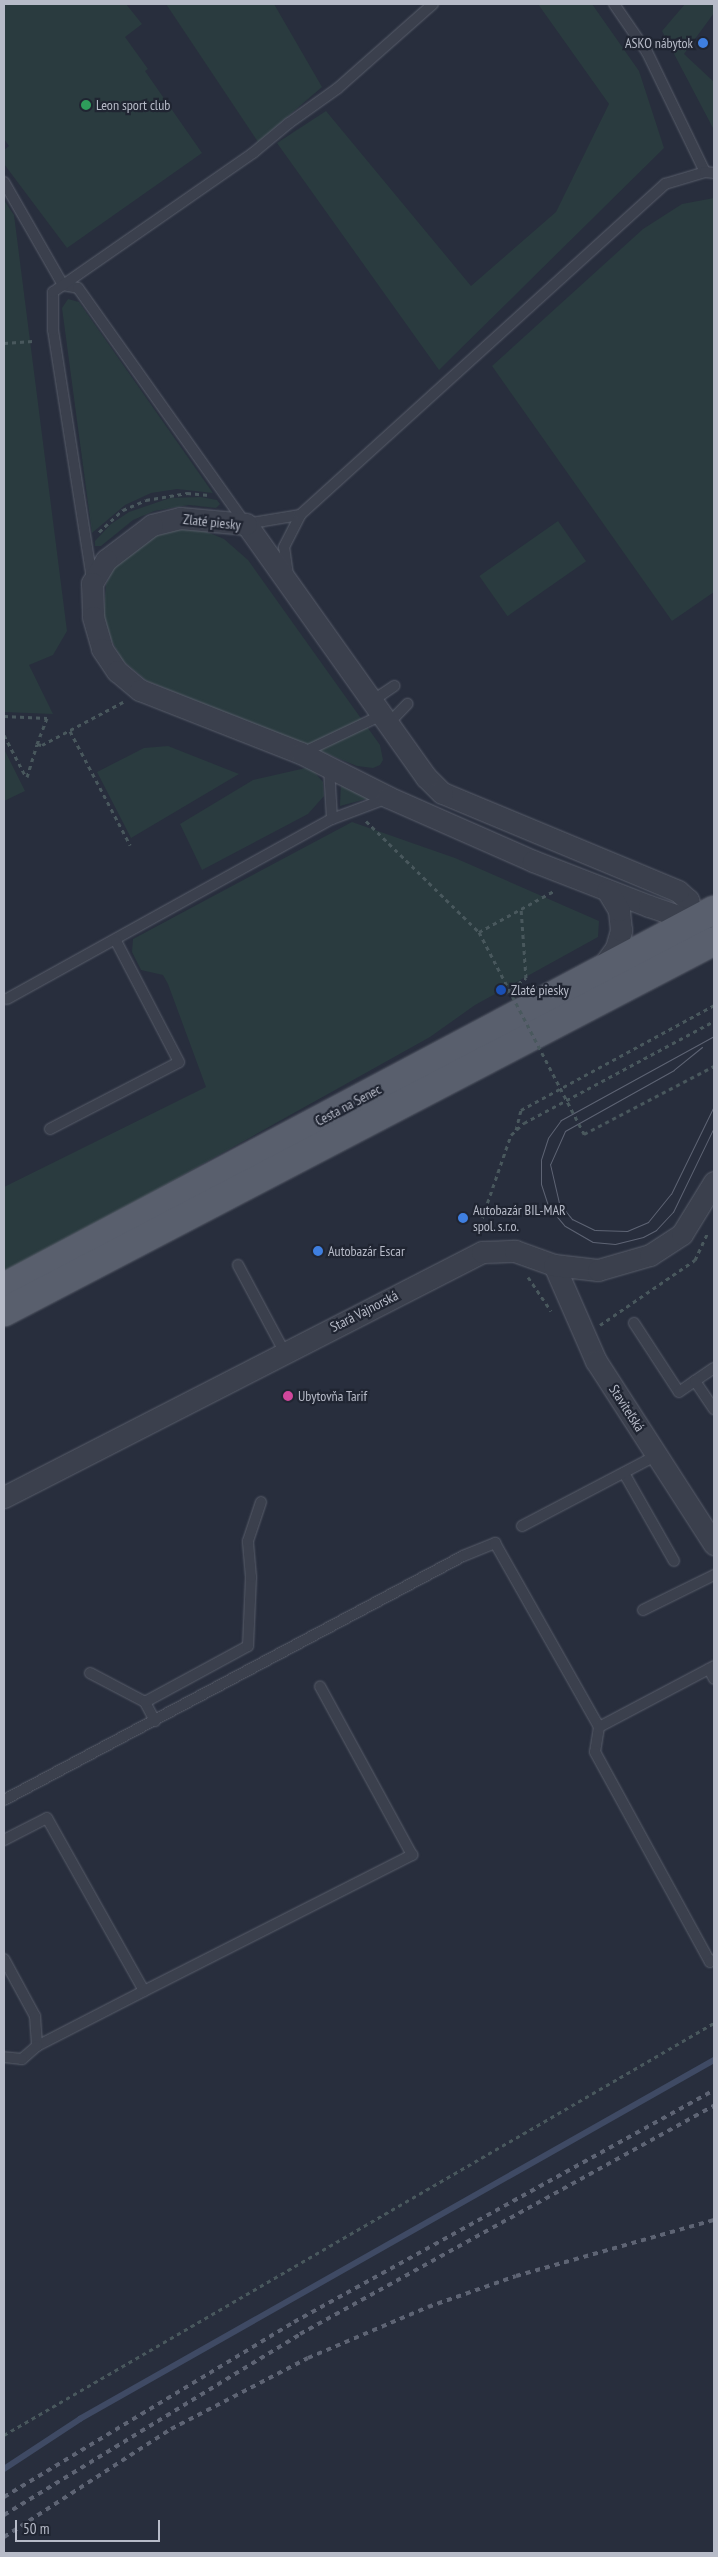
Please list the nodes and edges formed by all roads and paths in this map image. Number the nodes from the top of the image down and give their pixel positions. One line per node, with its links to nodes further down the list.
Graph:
1 (433, 4): 5 (lane)
2 (614, 4): 3 (lane)
3 (710, 172): 8 (lane)
4 (4, 182): 5 (lane)
5 (63, 285): 9 (lane); 10 (lane)
6 (34, 341): 7 (path)
7 (4, 343)
8 (300, 515): 9 (lane); 11 (lane)
9 (246, 524): 10 (street, Zlaté piesky); 11 (street, Zlaté piesky)
10 (92, 583): 13 (street, Zlaté piesky)
11 (290, 586): 15 (street, Zlaté piesky)
12 (394, 686): 15 (lane)
13 (140, 690): 17 (path); 20 (street, Zlaté piesky)
14 (407, 704): 15 (lane)
15 (380, 713): 20 (lane); 23 (street, Zlaté piesky)
16 (4, 716): 19 (path)
17 (70, 730): 19 (path); 26 (path)
18 (4, 735): 19 (path)
19 (37, 744)
20 (301, 753): 21 (street, Zlaté piesky)
21 (330, 768): 22 (street, Zlaté piesky); 24 (lane)
22 (388, 798): 23 (street, Zlaté piesky); 24 (lane)
23 (437, 805): 27 (street, Zlaté piesky); 30 (street, Zlaté piesky)
24 (332, 819): 32 (lane)
25 (366, 821): 31 (path)
26 (130, 845)
27 (607, 890): 30 (street, Zlaté piesky); 34 (street)
28 (555, 891): 29 (path)
29 (521, 909): 31 (path); 35 (path)
30 (707, 918): 34 (main road, Cesta na Senec); 36 (street, Cesta na Senec)
31 (479, 932): 41 (path, bridge)
32 (116, 941): 37 (lane); 42 (lane)
33 (714, 941): 36 (main road, Cesta na Senec)
34 (598, 973): 49 (main road, Cesta na Senec)
35 (526, 978)
36 (640, 980): 50 (main road, Cesta na Senec)
37 (7, 999)
38 (714, 1006): 43 (path)
39 (714, 1021): 41 (path)
40 (714, 1066): 41 (path, bridge)
41 (566, 1100): 43 (path)
42 (50, 1129)
43 (516, 1130): 46 (path)
44 (714, 1182): 48 (street, Stará Vajnorská)
45 (710, 1228): 52 (path)
46 (459, 1262): 48 (street, Stará Vajnorská); 53 (street, Stará Vajnorská)
47 (238, 1265): 53 (lane)
48 (554, 1265): 52 (street, Staviteľská)
49 (4, 1287)
50 (4, 1312)
51 (634, 1323): 55 (lane)
52 (584, 1335): 57 (street, Staviteľská)
53 (284, 1351): 59 (street, Stará Vajnorská)
54 (714, 1368): 55 (lane)
55 (695, 1380): 56 (lane)
56 (714, 1409)
57 (657, 1455): 58 (lane); 62 (street, Staviteľská)
58 (624, 1473): 61 (lane); 63 (lane)
59 (4, 1498)
60 (261, 1502): 70 (lane)
61 (522, 1526)
62 (714, 1544)
63 (674, 1561)
64 (714, 1575): 65 (lane)
65 (644, 1610)
66 (712, 1668): 68 (lane); 72 (lane)
67 (90, 1672): 70 (lane)
68 (714, 1679)
69 (320, 1686): 77 (lane)
70 (145, 1702): 71 (lane)
71 (156, 1721): 72 (lane); 73 (lane)
72 (599, 1727): 76 (lane)
73 (4, 1800)
74 (4, 1840): 77 (lane)
75 (4, 1959): 79 (lane)
76 (714, 1960)
77 (144, 1991): 79 (lane)
78 (714, 2023): 81 (path)
79 (37, 2046): 80 (lane)
80 (4, 2057)
81 (4, 2435)

